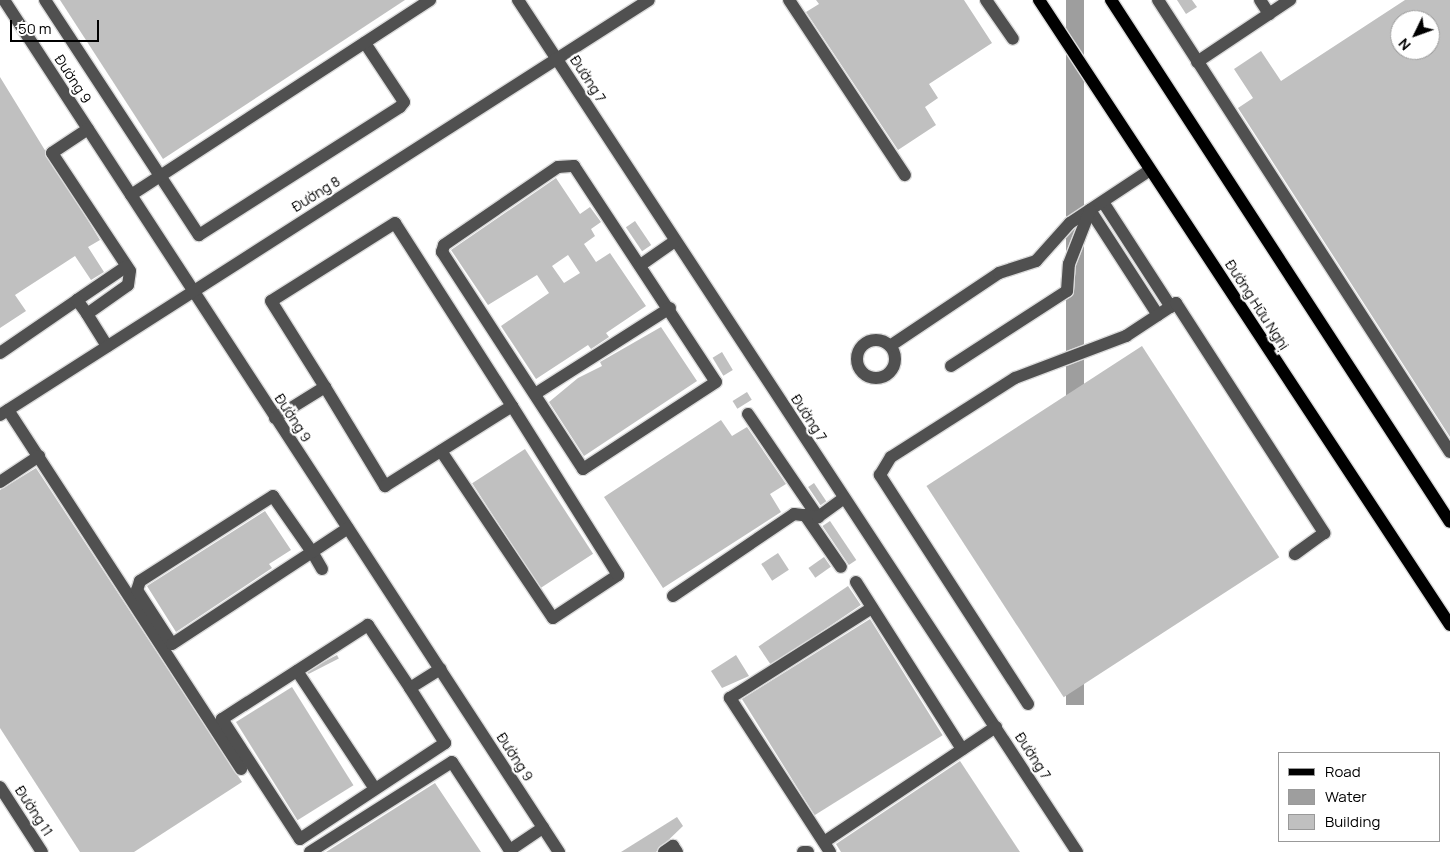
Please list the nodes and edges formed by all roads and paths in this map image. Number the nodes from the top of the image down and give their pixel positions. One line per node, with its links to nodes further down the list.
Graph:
1 (45, 0): 21 (street)
2 (430, 0): 15 (street)
3 (518, 0): 16 (street, Đường 7)
4 (650, 0): 16 (street, Đường 8)
5 (789, 0): 20 (street)
6 (986, 0): 14 (street)
7 (1039, 0): 19 (main road, Đường Hữu Nghị)
8 (1111, 0): 50 (main road)
9 (1158, 0): 17 (street)
10 (1260, 0): 13 (street)
11 (1290, 0): 13 (street)
12 (5, 9): 18 (street, Đường 9)
13 (1269, 14): 17 (street)
14 (1013, 40)
15 (365, 43): 21 (street); 21 (street)
16 (557, 59): 25 (street, Đường 7); 28 (street, Đường 8)
17 (1197, 62): 45 (street)
18 (88, 129): 22 (street, Đường 9); 27 (street)
19 (1150, 170): 23 (street); 59 (main road, Đường Hữu Nghị)
20 (906, 176)
21 (160, 177): 22 (street)
22 (131, 196): 28 (street, Đường 9)
23 (1103, 202): 24 (street); 30 (street)
24 (1090, 210): 33 (street); 35 (street); 37 (street)
25 (675, 241): 26 (street); 48 (street, Đường 7)
26 (642, 264): 31 (street); 39 (street)
27 (127, 266): 29 (street); 32 (street)
28 (193, 290): 34 (street, Đường 8); 43 (street, Đường 9)
29 (78, 300): 32 (street); 36 (street)
30 (1171, 307): 33 (street); 53 (street)
31 (670, 308): 39 (street); 39 (street)
32 (88, 314): 34 (street)
33 (1158, 315): 63 (street)
34 (107, 346): 41 (street, Đường 8)
35 (890, 346)
36 (0, 353)
37 (952, 366)
38 (325, 387): 40 (street); 43 (street); 44 (street)
39 (535, 394)
40 (512, 406): 44 (street); 44 (street)
41 (4, 412): 46 (street)
42 (748, 414): 49 (street)
43 (275, 418): 51 (street, Đường 9)
44 (440, 451)
45 (1450, 452)
46 (39, 456): 47 (street); 66 (street)
47 (0, 482)
48 (844, 498): 49 (street); 64 (street, Đường 7)
49 (811, 516): 54 (street); 57 (street)
50 (1450, 522)
51 (348, 528): 52 (street); 60 (street, Đường 9)
52 (312, 552): 52 (street); 55 (street)
53 (1294, 554)
54 (841, 567)
55 (322, 569)
56 (856, 582): 58 (street)
57 (673, 596)
58 (872, 608): 65 (street); 70 (street)
59 (1450, 625)
60 (440, 669): 62 (street); 69 (street, Đường 9)
61 (297, 671): 62 (street); 68 (street); 68 (street)
62 (410, 688): 68 (street)
63 (1028, 704)
64 (996, 727): 65 (street); 79 (street, Đường 7)
65 (962, 749): 70 (street)
66 (241, 769)
67 (0, 787): 72 (street, Đường 11)
68 (375, 789)
69 (543, 828): 71 (street); 74 (street, Đường 9)
70 (827, 847)
71 (510, 851): 73 (street)
72 (42, 852)
73 (310, 852)
74 (559, 852)
75 (664, 852): 76 (street)
76 (677, 852)
77 (803, 852): 78 (street)
78 (808, 852)
79 (1077, 852)

